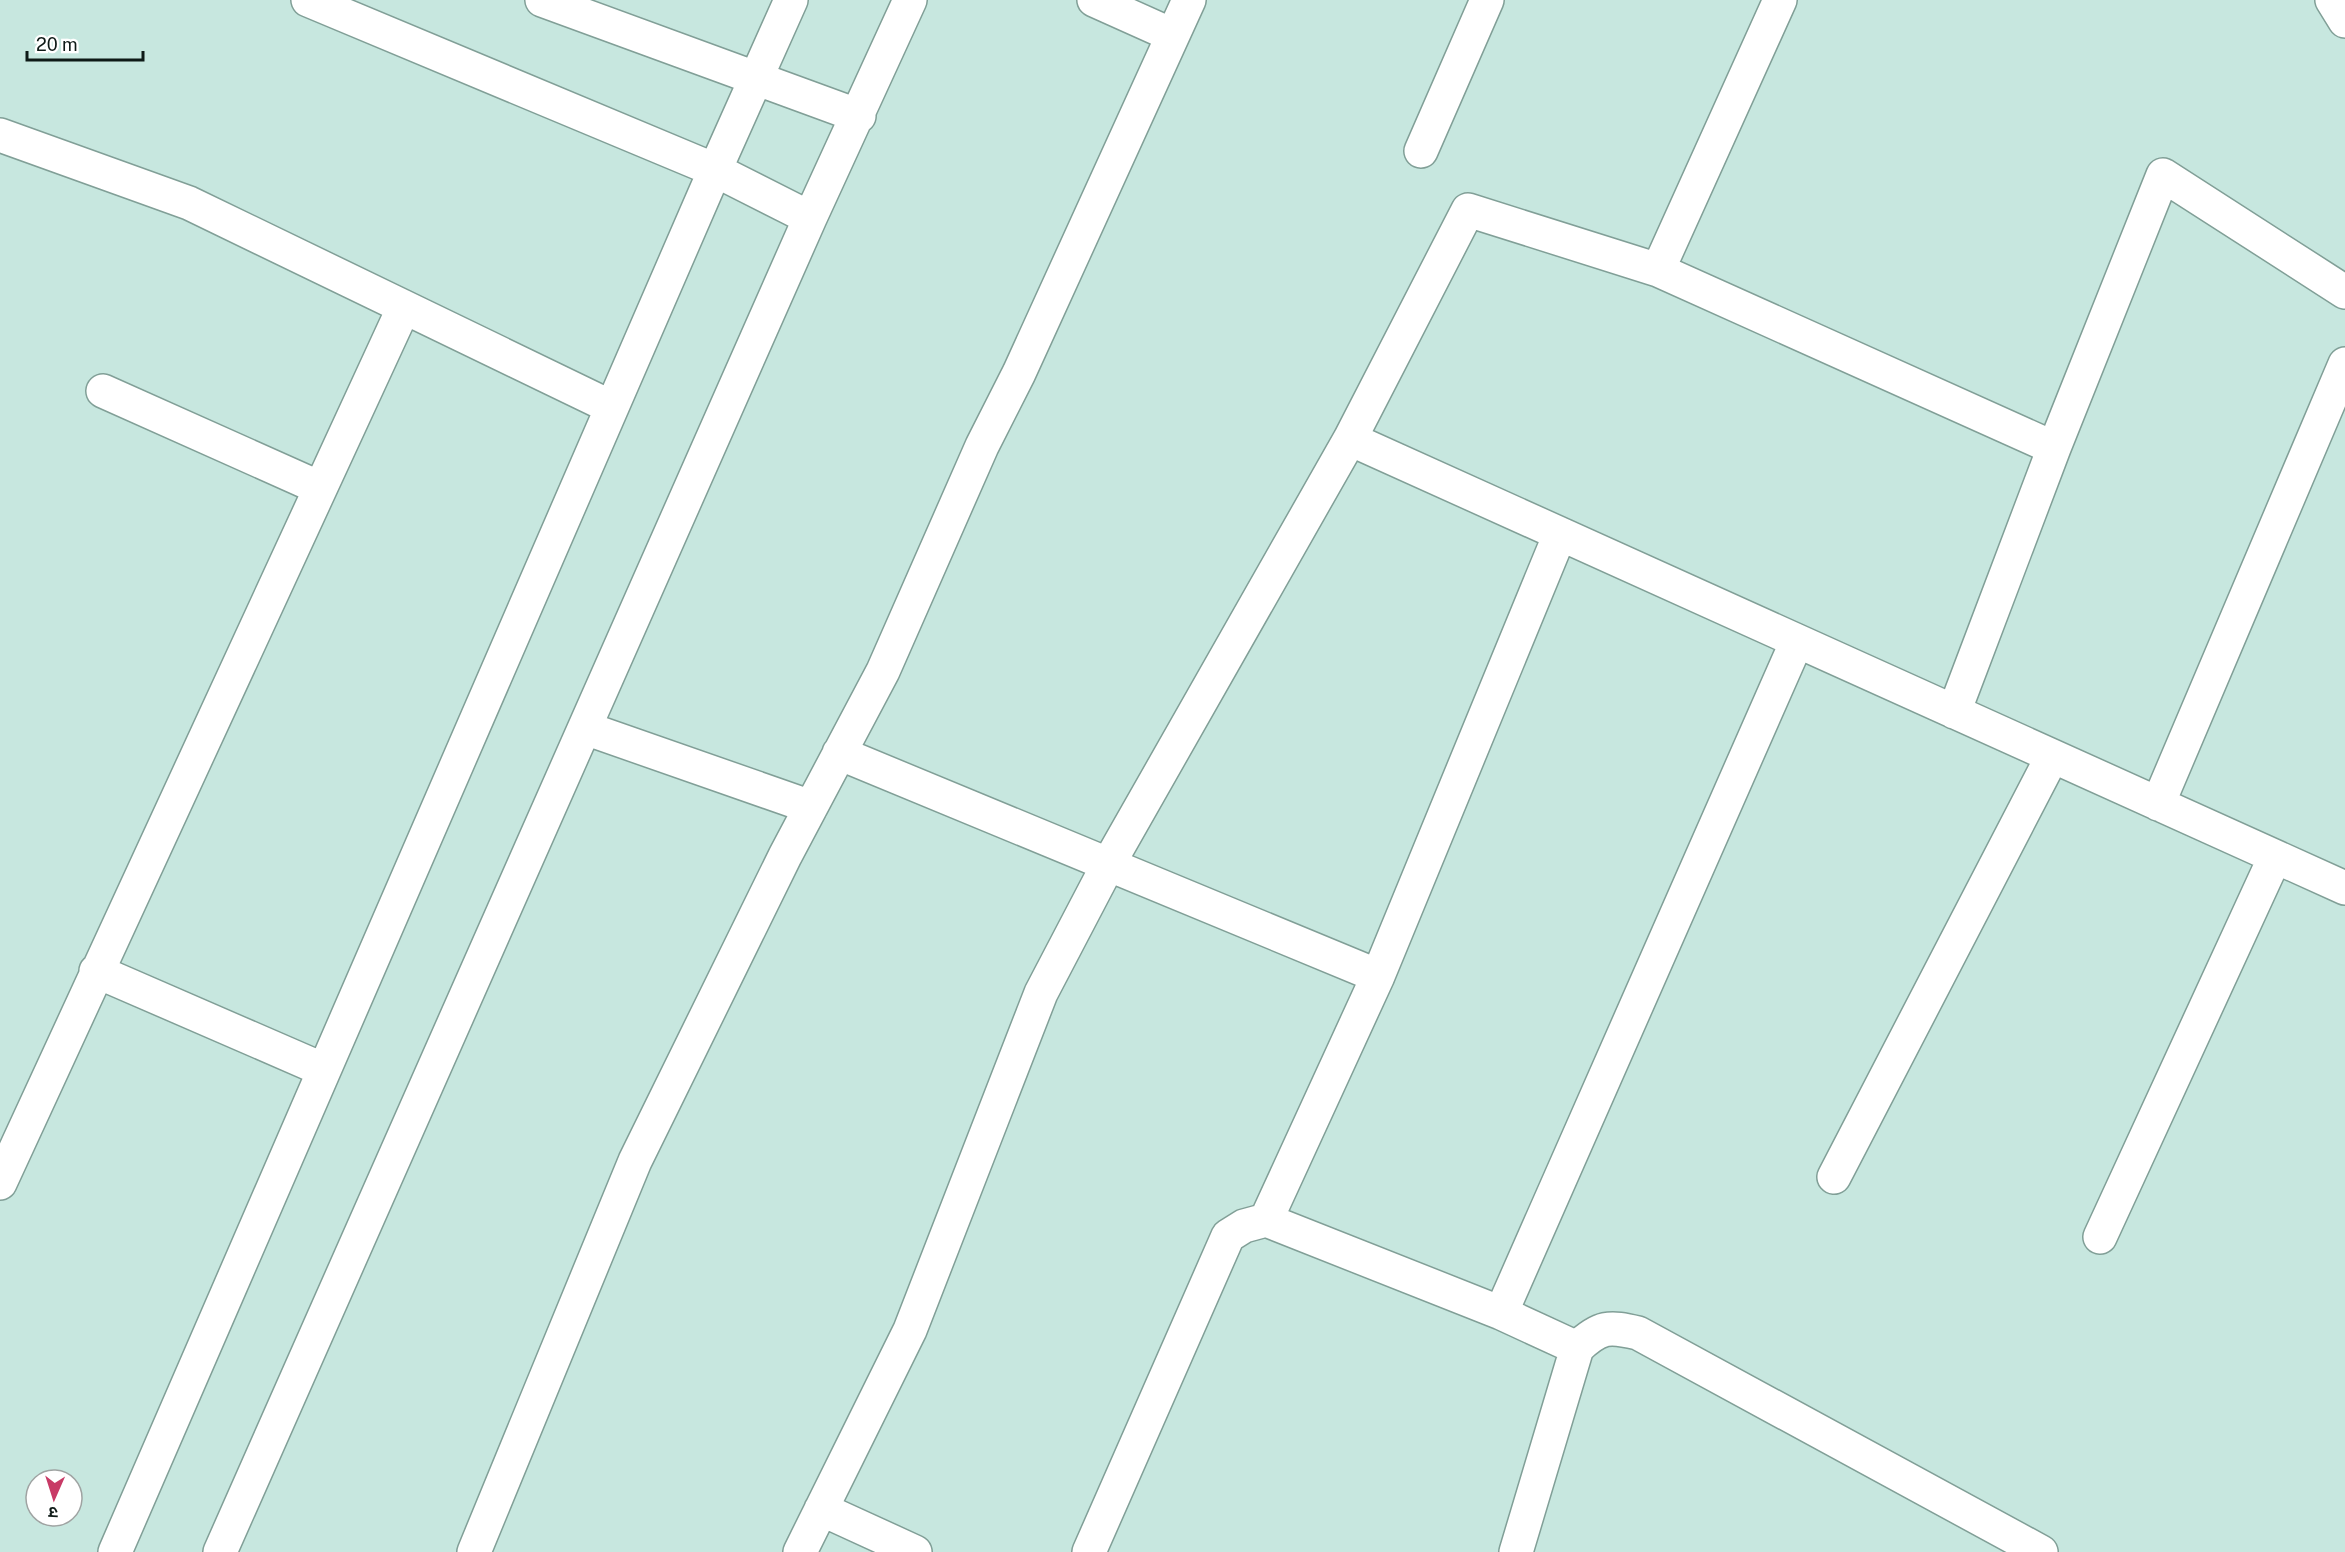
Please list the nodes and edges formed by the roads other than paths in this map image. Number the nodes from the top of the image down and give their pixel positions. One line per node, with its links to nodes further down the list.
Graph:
1 (308, 0): 16 (street)
2 (542, 0): 12 (street)
3 (791, 0): 12 (street)
4 (910, 0): 13 (street)
5 (1094, 0): 11 (street)
6 (1189, 0): 11 (street)
7 (1487, 0): 15 (street)
8 (1780, 0): 18 (street)
9 (2332, 0): 10 (street)
10 (2345, 21)
11 (1172, 35): 31 (street)
12 (755, 77): 13 (street); 16 (street)
13 (858, 116): 17 (street)
14 (0, 135): 20 (street)
15 (1421, 151)
16 (715, 170): 17 (street); 23 (street)
17 (810, 218): 30 (street)
18 (1658, 270): 24 (street); 25 (street)
19 (2345, 292): 25 (street)
20 (404, 307): 23 (street); 26 (street)
21 (2345, 364): 33 (street)
22 (103, 392): 26 (street)
23 (611, 407): 40 (street)
24 (1350, 439): 27 (street); 36 (street)
25 (2054, 448): 29 (street)
26 (320, 488): 38 (street)
27 (1560, 534): 28 (street); 39 (street)
28 (1797, 641): 29 (street); 45 (street)
29 (1954, 712): 32 (street)
30 (585, 728): 34 (street); 50 (street)
31 (839, 753): 34 (street); 36 (street)
32 (2052, 757): 33 (street); 41 (street)
33 (2158, 804): 35 (street)
34 (811, 807): 51 (street)
35 (2275, 857): 37 (street); 44 (street)
36 (1109, 863): 39 (street); 47 (street)
37 (2345, 888)
38 (96, 971): 40 (street); 42 (street)
39 (1378, 976): 43 (street)
40 (324, 1070): 49 (street)
41 (1834, 1177)
42 (0, 1184)
43 (1266, 1220): 45 (street); 54 (street)
44 (2100, 1237)
45 (1500, 1313): 46 (street)
46 (1577, 1348): 48 (street); 55 (street)
47 (821, 1509): 52 (street); 53 (street)
48 (1525, 1548)
49 (115, 1552)
50 (220, 1552)
51 (474, 1552)
52 (800, 1552)
53 (915, 1552)
54 (1089, 1552)
55 (2041, 1552)

